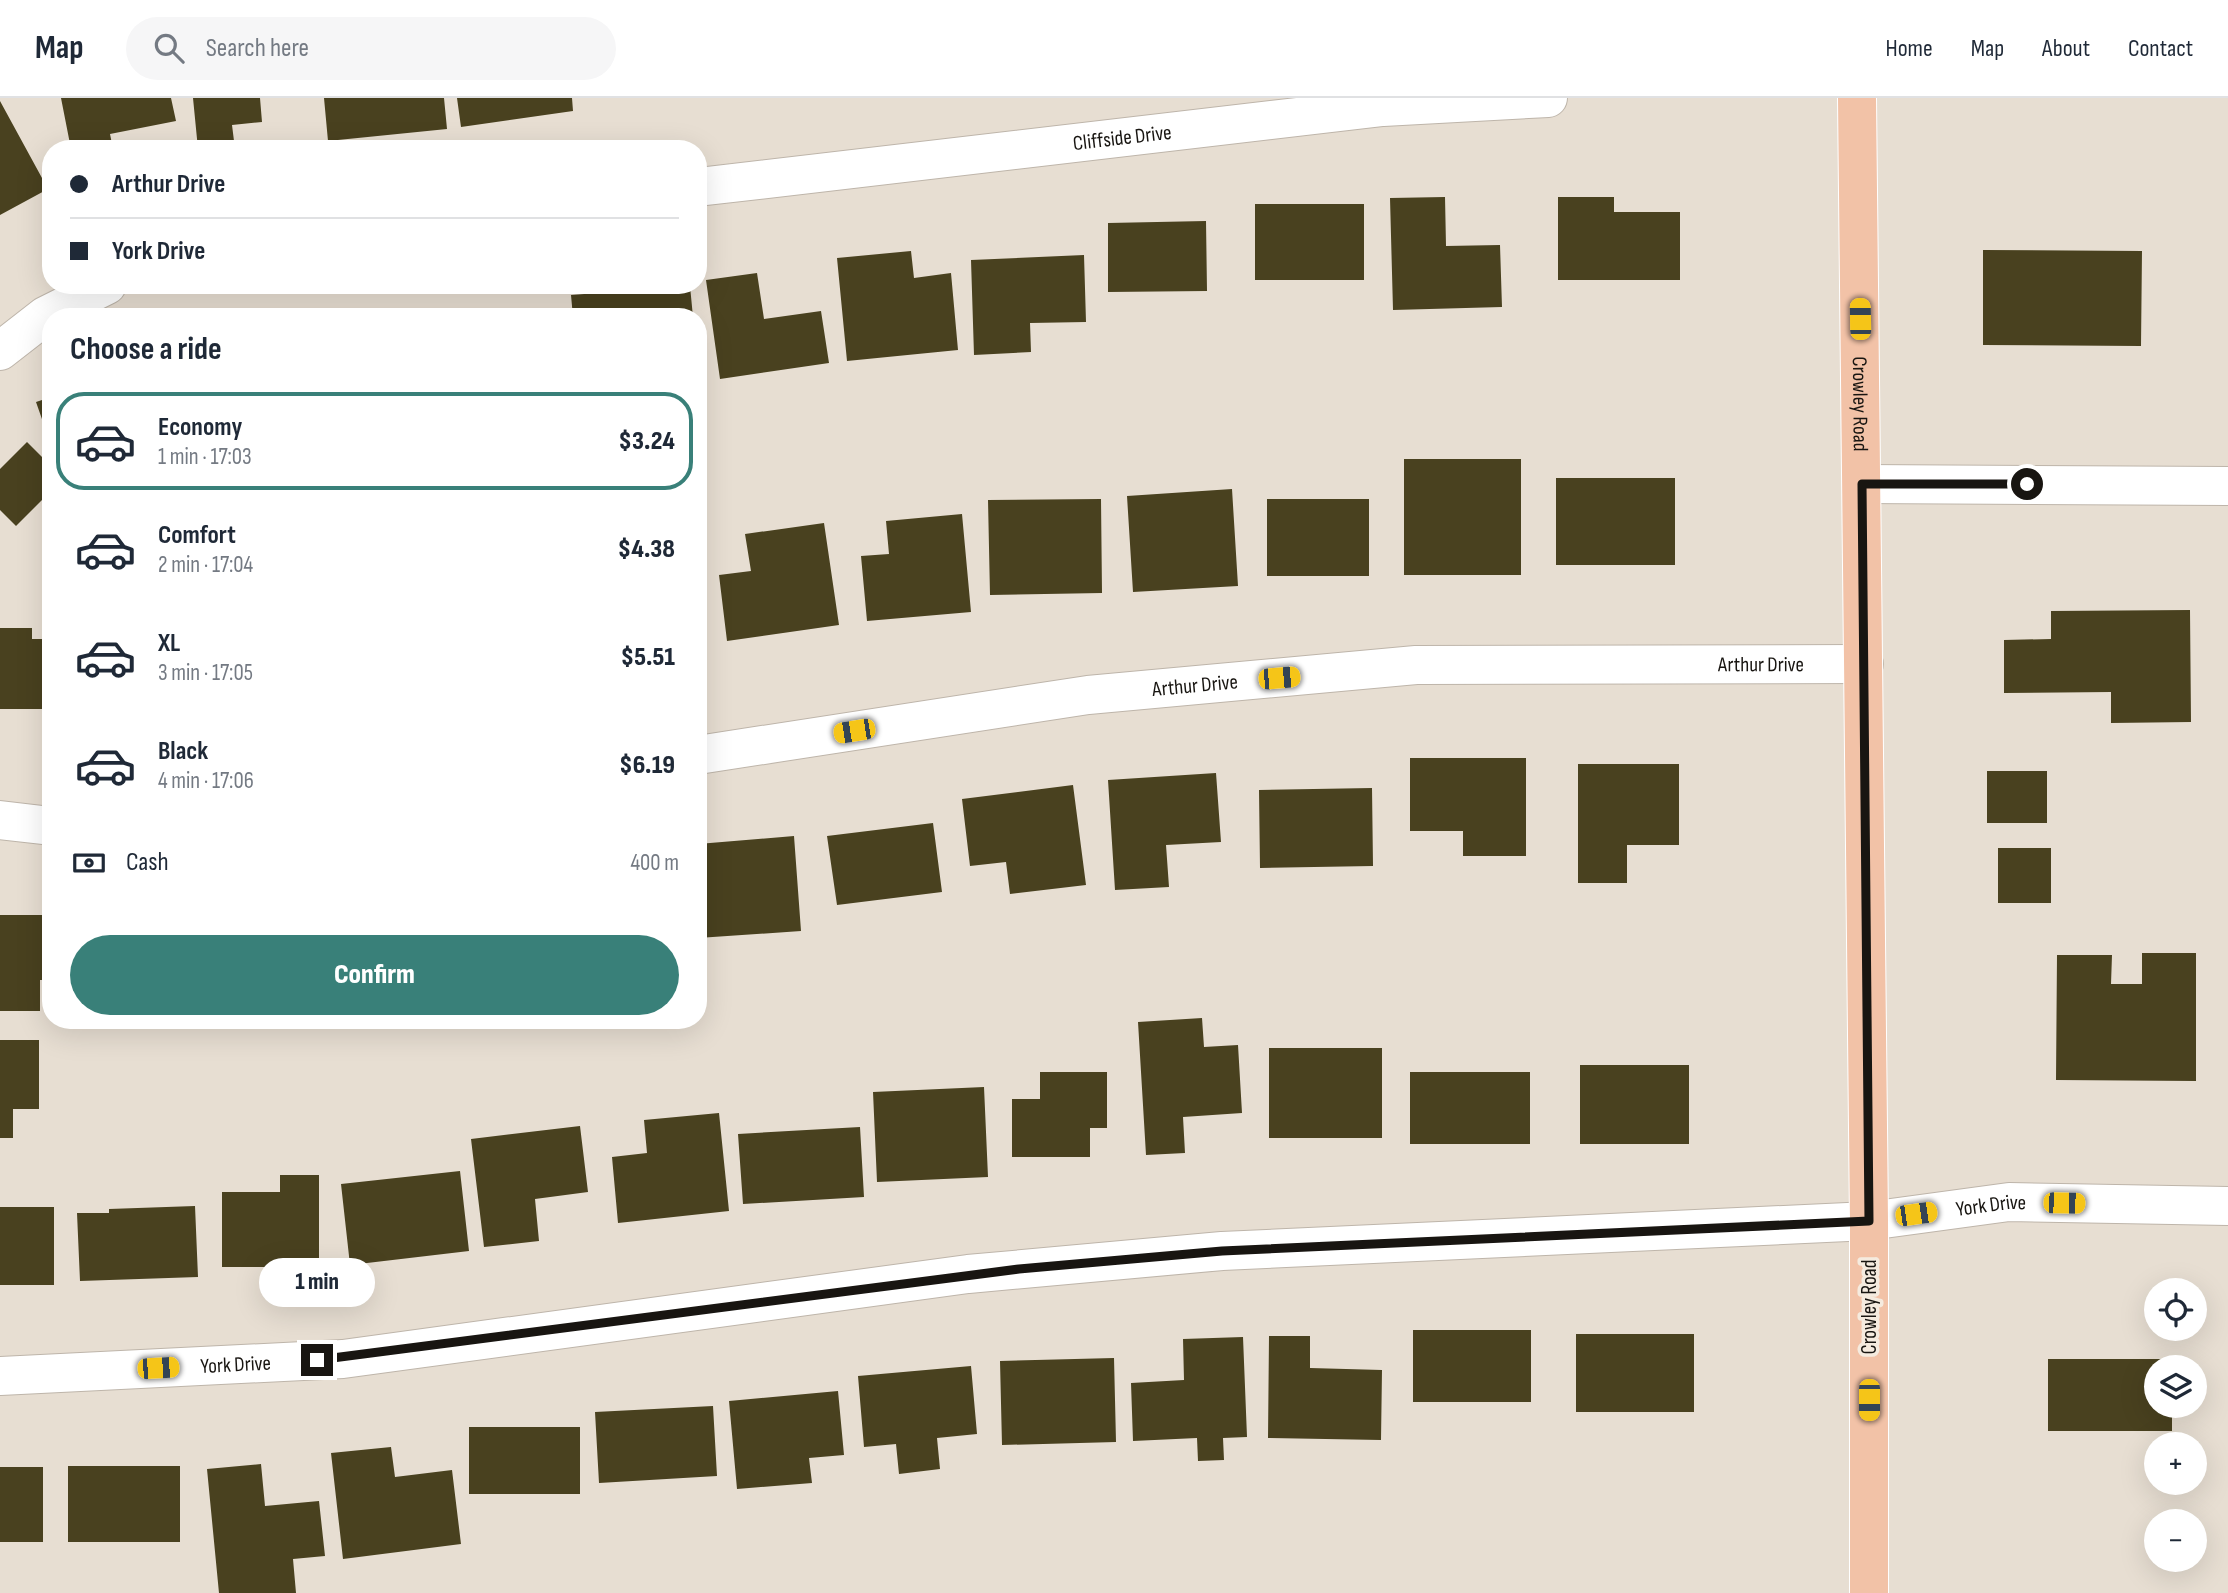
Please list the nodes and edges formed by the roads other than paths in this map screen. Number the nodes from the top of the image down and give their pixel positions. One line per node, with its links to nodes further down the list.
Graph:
1 (1548, 98): 3 (street, Cliffside Drive)
2 (1857, 98): 8 (main road, Crowley Road)
3 (707, 186)
4 (89, 294): 5 (street)
5 (61, 308)
6 (42, 318): 7 (street)
7 (0, 351)
8 (1862, 484): 9 (street); 10 (main road, Crowley Road)
9 (2228, 486)
10 (1864, 664): 11 (street, Arthur Drive); 15 (main road, Crowley Road)
11 (707, 754)
12 (0, 820): 13 (street)
13 (42, 825)
14 (2228, 1206): 15 (street, York Drive)
15 (1869, 1221): 16 (street, York Drive); 17 (main road, Crowley Road)
16 (0, 1376)
17 (1869, 1593)

